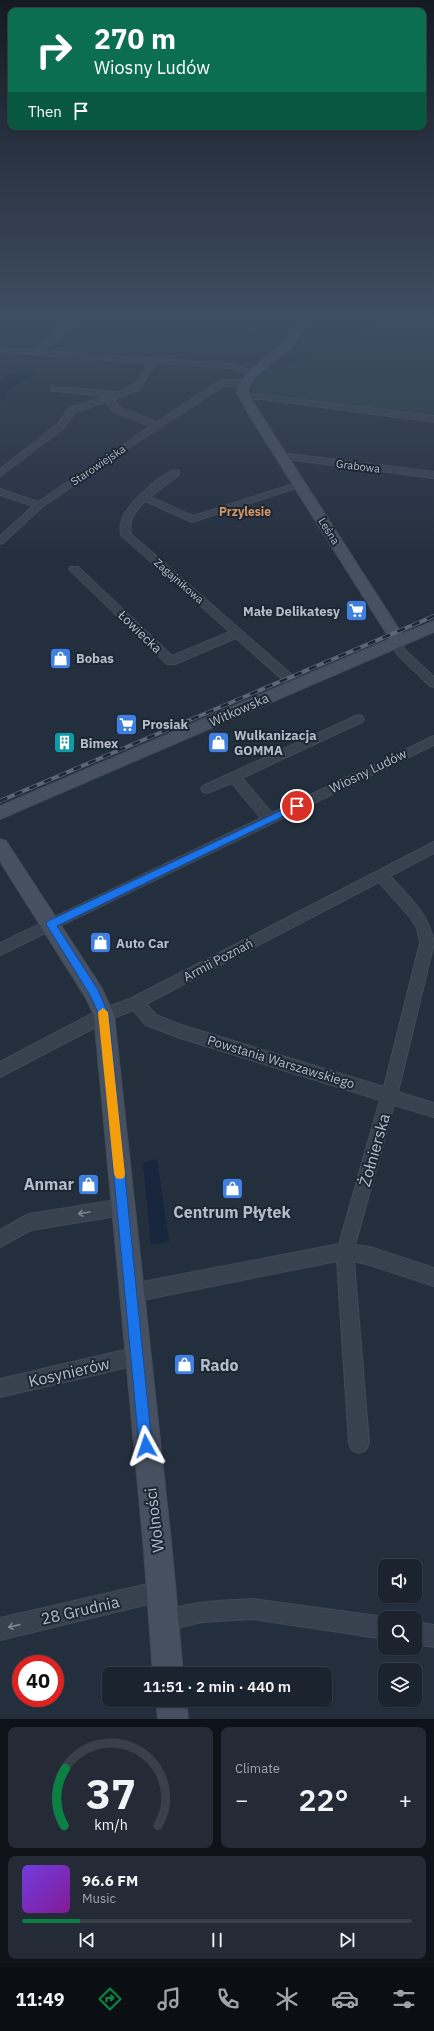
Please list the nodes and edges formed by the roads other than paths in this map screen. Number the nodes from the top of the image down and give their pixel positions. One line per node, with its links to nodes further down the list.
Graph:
1 (76, 398): 6 (street)
2 (199, 398): 8 (street, Starowiejska)
3 (246, 398): 9 (street, Leśna)
4 (272, 398): 7 (street)
5 (108, 399): 6 (street); 8 (street)
6 (72, 410): 11 (street)
7 (434, 419)
8 (157, 425): 16 (street, Starowiejska)
9 (281, 456): 12 (street, Grabowa); 13 (street, Leśna)
10 (176, 472): 15 (street, Zagajnikowa)
11 (0, 473)
12 (434, 475)
13 (300, 484): 15 (street); 21 (street, Leśna)
14 (0, 492): 16 (street)
15 (143, 498): 20 (street, Zagajnikowa)
16 (39, 505): 17 (street, Starowiejska)
17 (0, 540)
18 (74, 569): 20 (street, Łowiecka)
19 (434, 626): 21 (street, Witkowska)
20 (238, 633): 23 (street, Zagajnikowa)
21 (397, 642): 22 (street, Leśna); 23 (street, Witkowska)
22 (434, 683)
23 (296, 685): 28 (street, Witkowska)
24 (358, 719): 26 (street)
25 (434, 740): 29 (street, Wiosny Ludów)
26 (234, 777): 27 (street); 29 (street)
27 (207, 789)
28 (0, 813)
29 (270, 819): 33 (street, Wiosny Ludów)
30 (0, 846): 33 (street, Wolności)
31 (434, 847): 32 (street, Armii Poznań)
32 (381, 874): 35 (street, Armii Poznań); 38 (street, Żołnierska)
33 (51, 924): 34 (street, Wiosny Ludów); 36 (street, Wolności)
34 (0, 949)
35 (135, 1003): 36 (street, Armii Poznań); 38 (street, Powstania Warszawskiego)
36 (104, 1015): 37 (street, Armii Poznań); 40 (street, Wolności)
37 (0, 1070)
38 (389, 1096): 39 (street, Powstania Warszawskiego); 42 (street, Żołnierska)
39 (434, 1110)
40 (123, 1207): 41 (street, one-way to 41); 44 (street, Wolności)
41 (0, 1239)
42 (345, 1251): 43 (street); 44 (street); 47 (street, Żołnierska)
43 (434, 1277)
44 (132, 1293): 45 (street, Wolności)
45 (137, 1356): 46 (street, Kosynierów); 48 (street, Wolności)
46 (0, 1388)
47 (359, 1443)
48 (161, 1591): 49 (street, Wolności); 51 (street, 28 Grudnia, one-way to 51)
49 (164, 1621): 50 (street); 54 (street, Wolności)
50 (378, 1627)
51 (0, 1629)
52 (422, 1634): 53 (street)
53 (434, 1636)
54 (167, 1667)
55 (171, 1707): 56 (street)
56 (172, 1719)

